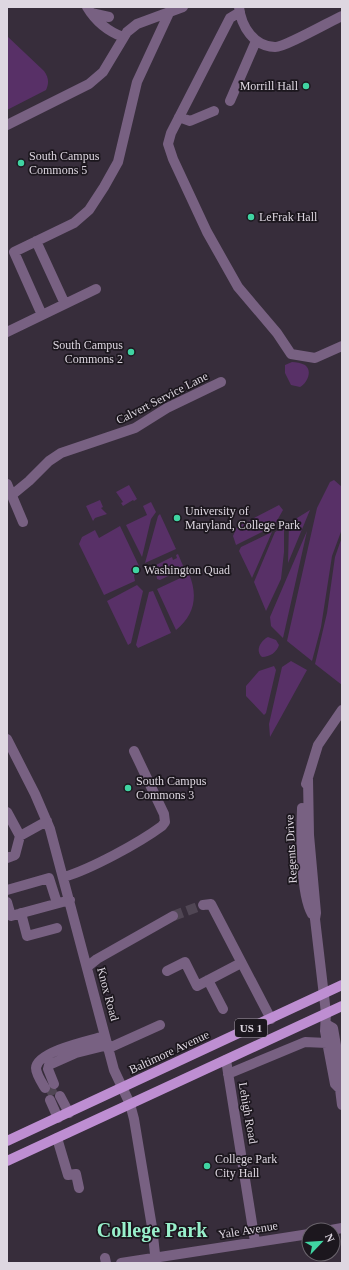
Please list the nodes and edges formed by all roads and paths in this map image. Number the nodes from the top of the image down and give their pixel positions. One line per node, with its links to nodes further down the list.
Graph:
1 (183, 7): 4 (street)
2 (89, 10): 6 (street); 7 (street)
3 (240, 10): 8 (street); 11 (street)
4 (169, 13): 7 (street); 13 (street)
5 (342, 16): 8 (street)
6 (109, 17)
7 (123, 37): 12 (street)
8 (256, 41): 9 (street)
9 (230, 101)
10 (214, 111): 11 (street)
11 (179, 117): 18 (street)
12 (7, 126)
13 (36, 241): 15 (street); 16 (street)
14 (96, 289): 15 (street)
15 (66, 304): 16 (street)
16 (42, 315): 17 (street)
17 (7, 332)
18 (342, 346)
19 (221, 382): 21 (street, Calvert Service Lane)
20 (7, 484): 21 (street)
21 (12, 495): 22 (street)
22 (23, 522)
23 (342, 710): 44 (street, Regents Drive)
24 (7, 739): 27 (street, Knox Road)
25 (134, 751): 30 (street)
26 (7, 812): 28 (street)
27 (47, 821): 28 (street); 30 (street, Knox Road)
28 (20, 836): 29 (street)
29 (7, 858)
30 (64, 877): 32 (street, Knox Road)
31 (7, 890): 34 (street)
32 (70, 900): 34 (street); 40 (street, Knox Road)
33 (7, 902): 36 (street)
34 (57, 903): 36 (street)
35 (203, 905): 39 (street)
36 (21, 913): 38 (street)
37 (173, 916): 40 (street)
38 (57, 928)
39 (241, 964): 42 (street); 48 (street)
40 (87, 967): 51 (street, Knox Road)
41 (167, 971): 42 (street)
42 (208, 980): 46 (street)
43 (342, 985): 44 (main road, Baltimore Avenue / US 1)
44 (323, 994): 47 (street, Regents Drive); 48 (main road, Baltimore Avenue / US 1)
45 (342, 1006): 47 (main road, US 1)
46 (223, 1009)
47 (326, 1013): 50 (street, Regents Drive); 53 (main road, US 1)
48 (270, 1019): 57 (main road, Baltimore Avenue / US 1)
49 (160, 1024): 51 (street)
50 (326, 1024): 52 (street, Regents Drive); 55 (street)
51 (107, 1043): 56 (street); 57 (street, Knox Road)
52 (327, 1043): 54 (street); 55 (street, Regents Drive)
53 (226, 1060): 54 (street, Lehigh Road); 59 (main road, US 1)
54 (228, 1074): 67 (street, Lehigh Road)
55 (341, 1084): 60 (street)
56 (49, 1086)
57 (122, 1088): 59 (street, Knox Road); 61 (main road, Baltimore Avenue / US 1)
58 (55, 1098): 61 (street)
59 (130, 1104): 62 (main road, US 1); 68 (street, Knox Road)
60 (342, 1105)
61 (63, 1115): 63 (main road, Baltimore Avenue / US 1)
62 (57, 1138): 64 (main road, US 1); 65 (street)
63 (7, 1141)
64 (7, 1161)
65 (79, 1188)
66 (301, 1235): 67 (street, Yale Avenue)
67 (255, 1242): 68 (street, Yale Avenue)
68 (156, 1261): 69 (street, Yale Avenue)
69 (121, 1263)

